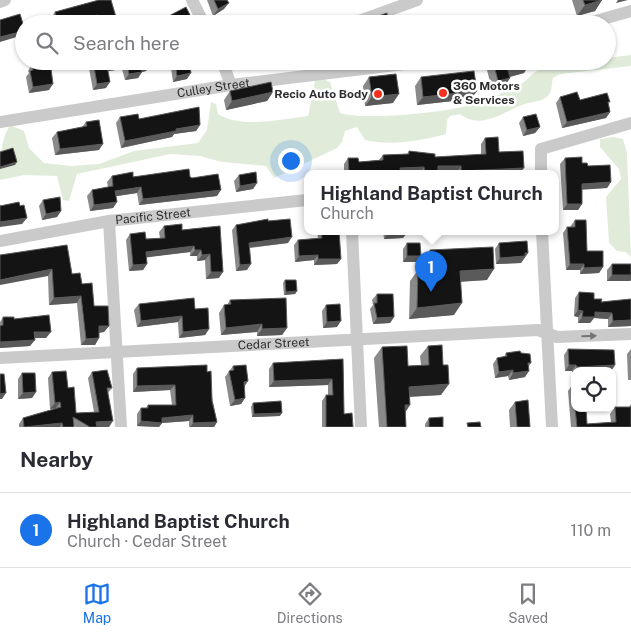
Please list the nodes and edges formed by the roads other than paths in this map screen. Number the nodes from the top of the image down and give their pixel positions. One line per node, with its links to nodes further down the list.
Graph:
1 (5, 0): 4 (street)
2 (192, 0): 6 (street)
3 (417, 0): 7 (street)
4 (0, 2)
5 (631, 10): 8 (street)
6 (200, 15)
7 (376, 15)
8 (615, 15)
9 (226, 70): 11 (street)
10 (355, 70): 11 (street, Culley Street)
11 (231, 85): 12 (street, Culley Street)
12 (0, 122)
13 (631, 123): 14 (street)
14 (541, 170)
15 (304, 200): 16 (street, Pacific Street)
16 (109, 221): 19 (street, Pacific Street); 23 (street)
17 (352, 235): 22 (street)
18 (542, 235): 21 (street)
19 (0, 241)
20 (631, 334): 21 (street, Cedar Street, one-way to 20)
21 (546, 335): 22 (street, Cedar Street); 27 (street)
22 (357, 339): 23 (street, Cedar Street); 26 (street)
23 (116, 353): 24 (street, Cedar Street); 25 (street)
24 (0, 358)
25 (121, 427)
26 (361, 427)
27 (552, 427)

